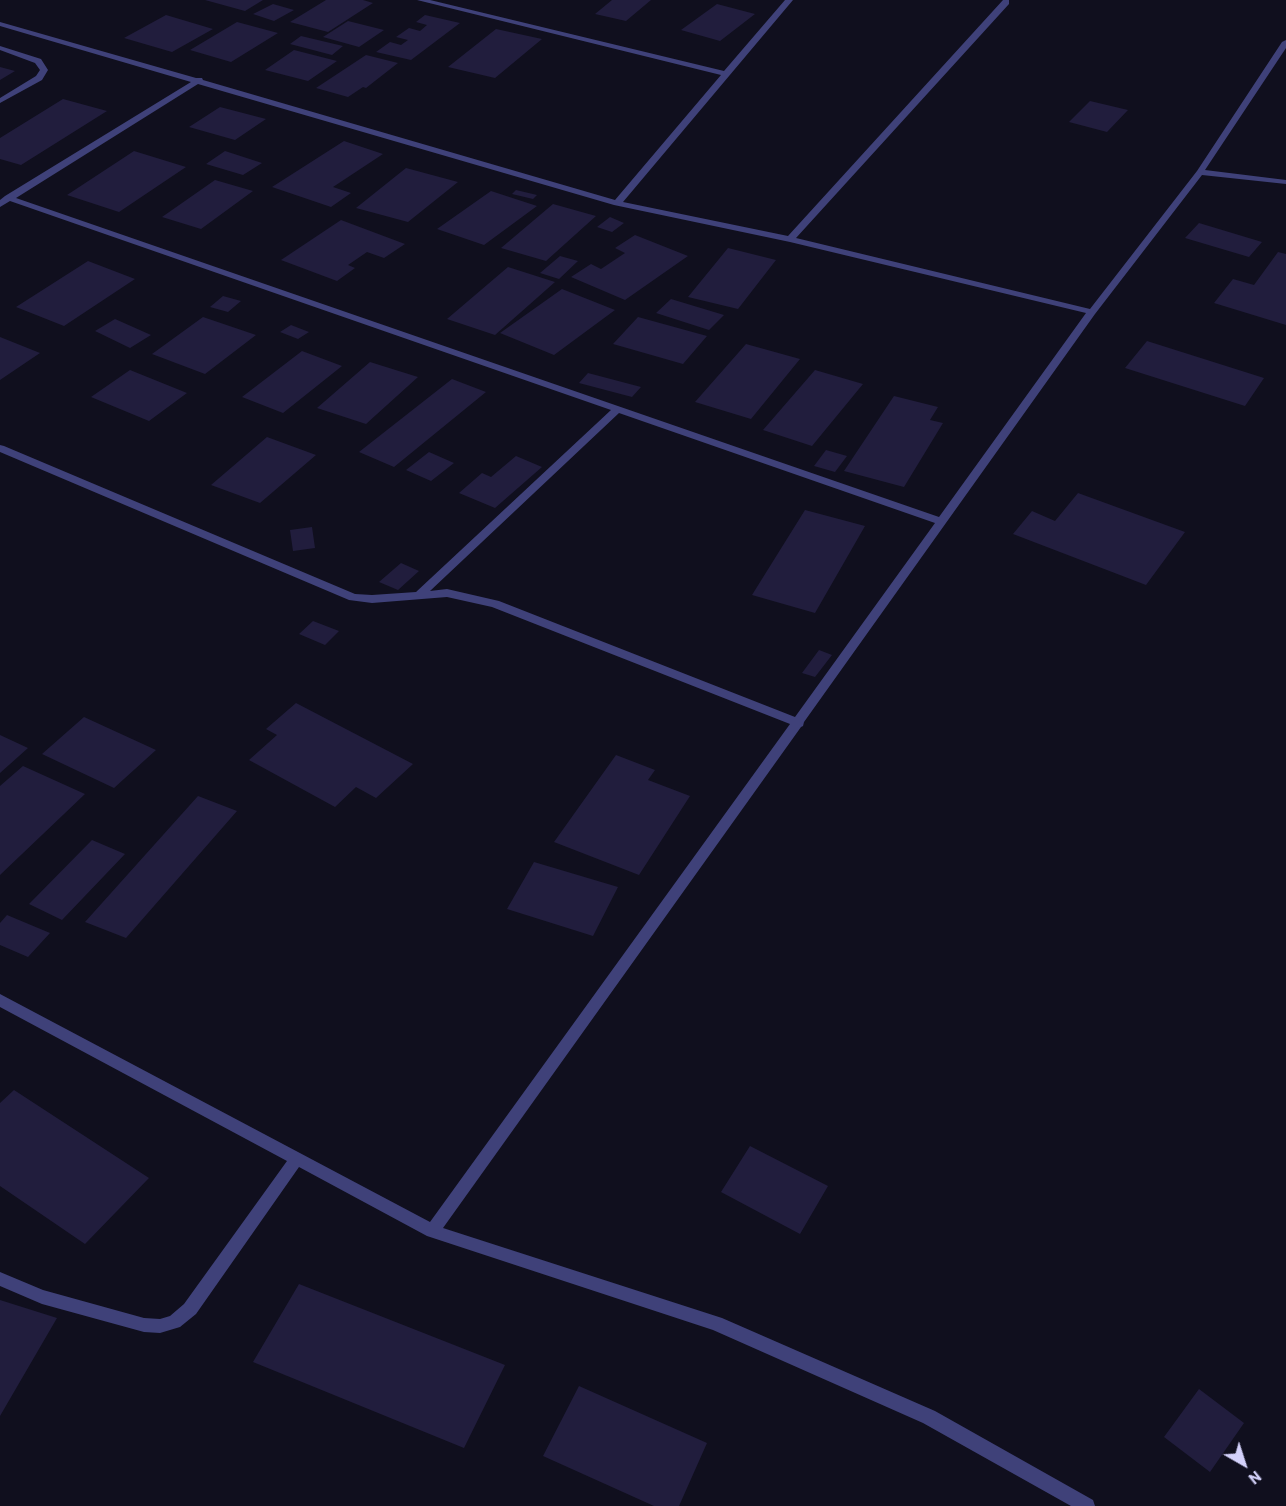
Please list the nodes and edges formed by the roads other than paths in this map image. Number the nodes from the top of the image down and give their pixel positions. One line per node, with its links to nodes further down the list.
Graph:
1 (420, 0): 7 (street)
2 (789, 0): 7 (street)
3 (1006, 2): 14 (street)
4 (0, 24): 8 (street)
5 (1286, 42): 10 (street)
6 (0, 48): 9 (street)
7 (726, 75): 13 (street)
8 (199, 80): 12 (street); 13 (street)
9 (0, 101)
10 (1200, 172): 11 (street); 15 (street)
11 (1286, 182)
12 (4, 201): 16 (street)
13 (617, 203): 14 (street)
14 (790, 239): 15 (street)
15 (1092, 312): 18 (street)
16 (618, 409): 18 (street); 19 (street)
17 (0, 448): 19 (street)
18 (941, 520): 20 (street)
19 (420, 594): 20 (street)
20 (799, 723): 23 (street)
21 (0, 1000): 22 (street)
22 (297, 1159): 23 (street); 24 (street)
23 (432, 1231): 25 (street)
24 (0, 1279)
25 (1087, 1506)

